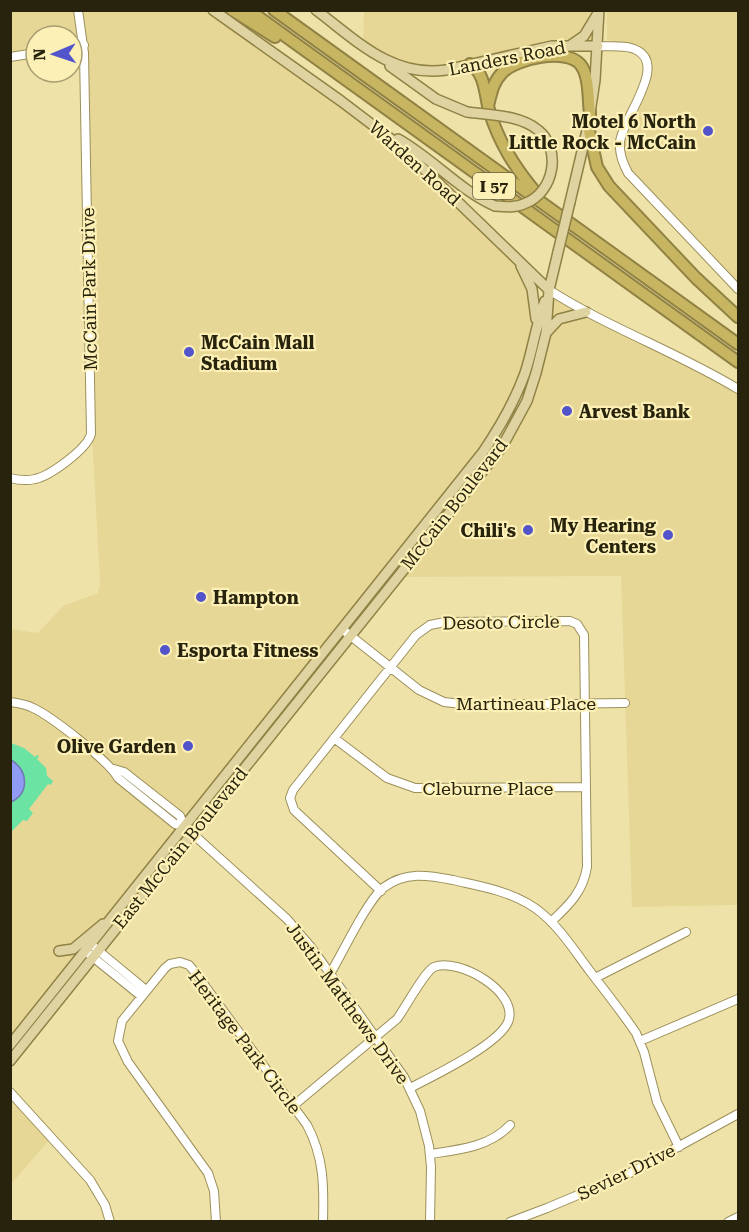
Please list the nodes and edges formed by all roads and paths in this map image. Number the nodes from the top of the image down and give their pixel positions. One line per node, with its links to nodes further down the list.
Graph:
1 (213, 10): 16 (main road, Warden Road)
2 (232, 10): 12 (highway)
3 (249, 10): 12 (highway, I 57)
4 (274, 10): 17 (highway, I 57)
5 (316, 10): 10 (main road, Landers Road)
6 (599, 11): 8 (main road); 9 (main road, McCain Boulevard)
7 (84, 45): 28 (street, McCain Park Drive)
8 (570, 45): 9 (main road, Landers Road); 11 (main road, Landers Road)
9 (598, 46): 14 (main road, McCain Boulevard); 20 (street, Landers Road)
10 (378, 57): 11 (main road, Landers Road); 16 (main road, bridge)
11 (470, 64): 13 (highway)
12 (335, 71): 26 (highway, I 57)
13 (488, 106): 14 (highway); 17 (highway)
14 (590, 114): 15 (main road, McCain Boulevard)
15 (588, 126): 19 (main road, McCain Boulevard, bridge); 22 (highway)
16 (377, 127): 18 (main road, Warden Road)
17 (545, 204): 25 (highway, I 57)
18 (518, 259): 19 (main road, Warden Road); 23 (main road)
19 (549, 290): 21 (street, Warden Road); 23 (main road, McCain Boulevard); 24 (main road, McCain Boulevard)
20 (738, 290)
21 (586, 312): 24 (main road); 27 (street, Warden Road)
22 (738, 317)
23 (536, 327): 29 (main road, McCain Boulevard)
24 (546, 333): 30 (main road, McCain Boulevard)
25 (738, 344)
26 (738, 362)
27 (738, 388)
28 (10, 478)
29 (342, 629): 30 (street, Martineau Place); 37 (main road, East McCain Boulevard)
30 (350, 636): 31 (street, Martineau Place); 37 (main road, East McCain Boulevard)
31 (390, 668): 34 (street, Martineau Place); 34 (street, Desoto Circle); 35 (street, Desoto Circle)
32 (10, 702): 37 (street, Justin Matthews Drive)
33 (626, 703): 34 (street, Martineau Place)
34 (585, 704): 36 (street, Desoto Circle)
35 (334, 738): 36 (street, Cleburne Place); 38 (street, Desoto Circle)
36 (586, 788): 40 (street, Desoto Circle)
37 (188, 830): 39 (main road, East McCain Boulevard); 43 (main road, East McCain Boulevard); 44 (street, Justin Matthews Drive)
38 (381, 891): 40 (street); 44 (street)
39 (114, 915): 42 (main road); 43 (main road, East McCain Boulevard)
40 (551, 922): 45 (street)
41 (686, 932): 45 (street)
42 (59, 951)
43 (92, 951): 46 (street); 50 (main road, East McCain Boulevard); 51 (main road, East McCain Boulevard)
44 (330, 974): 48 (street, Justin Matthews Drive)
45 (595, 978): 49 (street)
46 (144, 993): 54 (street, Heritage Park Circle); 61 (street, Heritage Park Circle)
47 (738, 999): 49 (street)
48 (376, 1037): 52 (street, Justin Matthews Drive); 52 (street); 54 (street)
49 (640, 1041): 57 (street)
50 (10, 1045)
51 (10, 1061)
52 (410, 1089): 58 (street, Justin Matthews Drive)
53 (10, 1092): 60 (street)
54 (293, 1106): 62 (street, Heritage Park Circle)
55 (738, 1114): 57 (street, Sevier Drive)
56 (510, 1125): 58 (street)
57 (679, 1147): 64 (street, Sevier Drive)
58 (430, 1154): 63 (street, Justin Matthews Drive)
59 (738, 1217): 65 (street)
60 (110, 1221)
61 (216, 1221)
62 (323, 1221)
63 (430, 1221)
64 (510, 1221)
65 (728, 1221)

